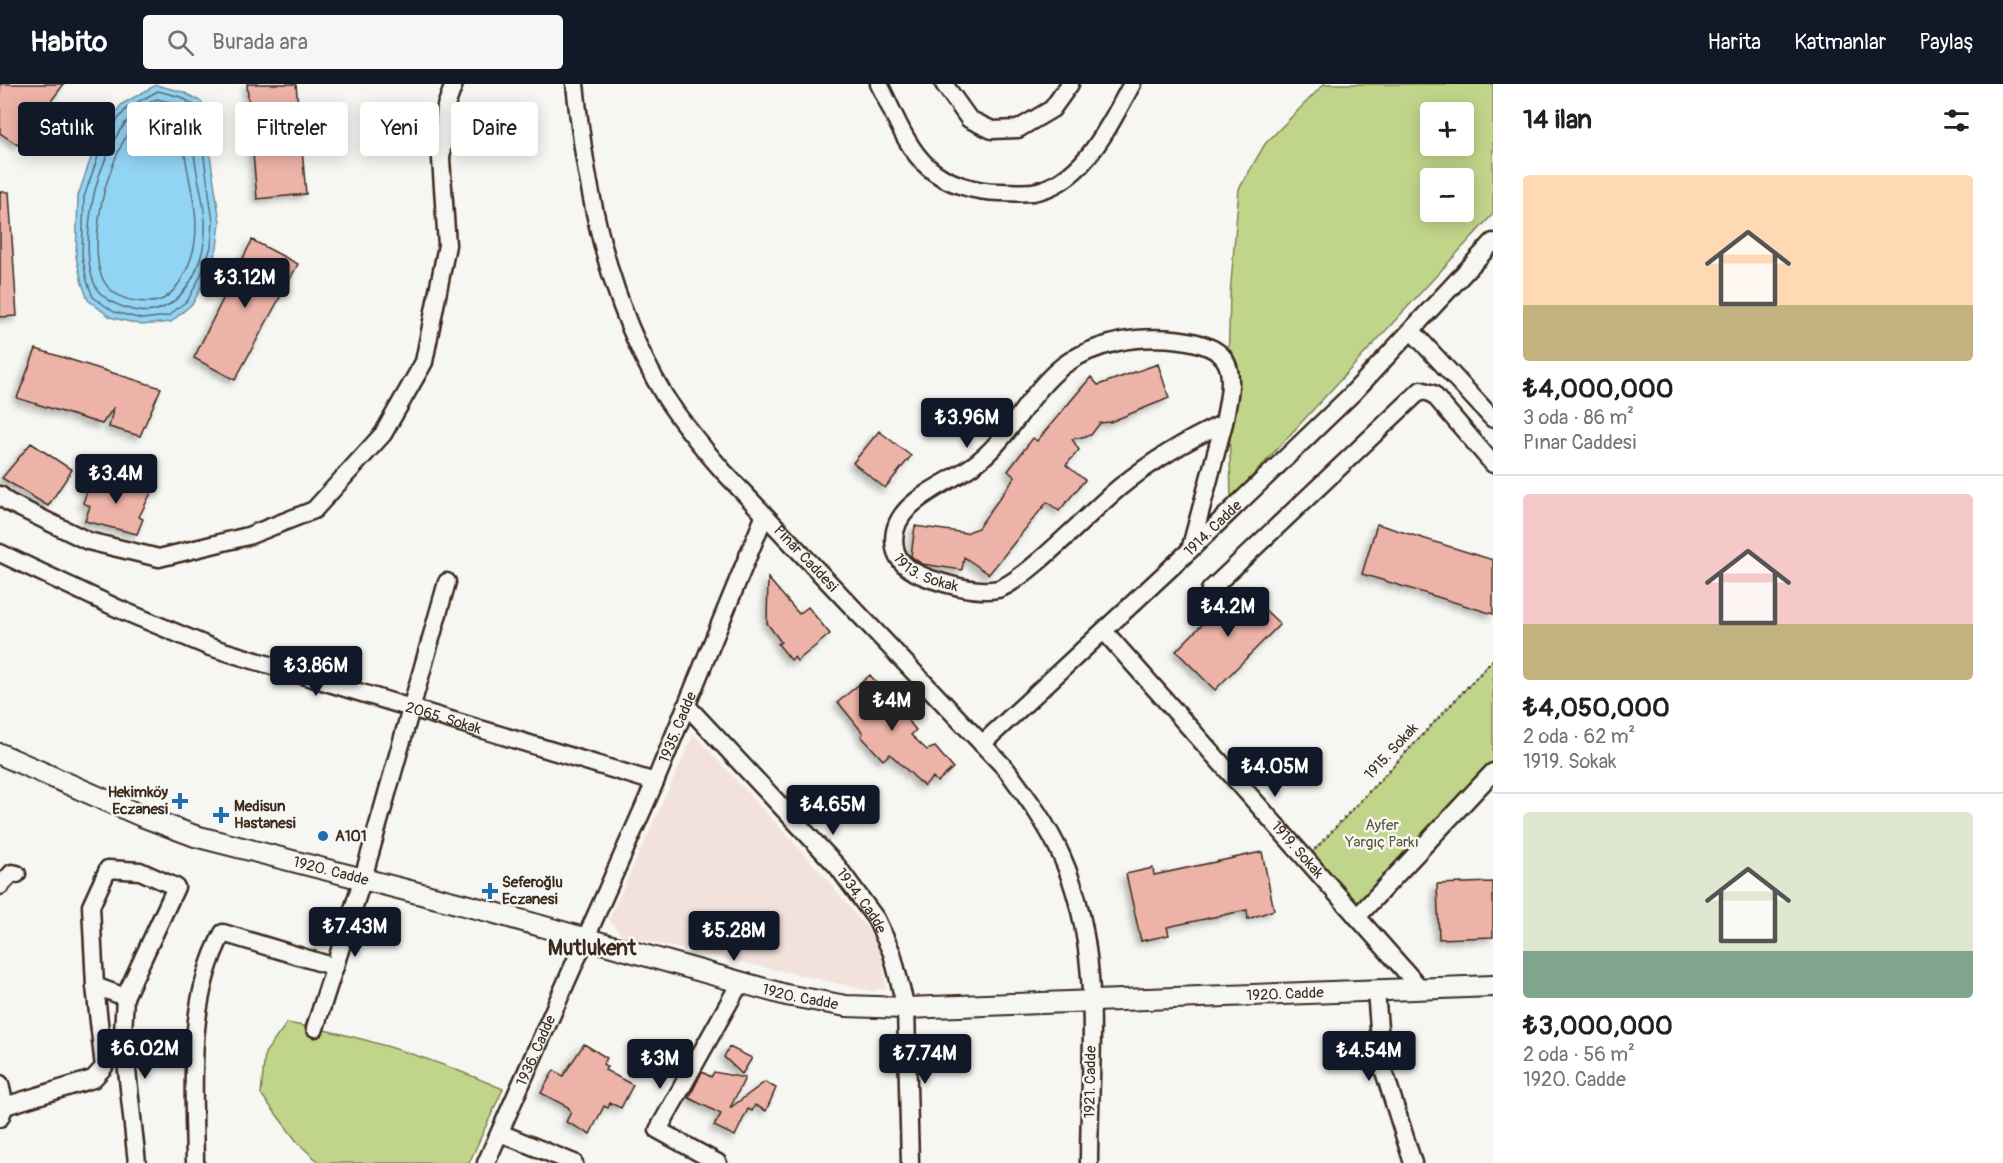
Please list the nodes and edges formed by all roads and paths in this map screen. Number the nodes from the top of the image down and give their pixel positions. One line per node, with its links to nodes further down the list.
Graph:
1 (454, 84): 12 (street)
2 (575, 84): 13 (street, Pınar Caddesi)
3 (879, 84): 6 (street)
4 (944, 84): 5 (street)
5 (1070, 84)
6 (1132, 84)
7 (1493, 242): 8 (street, 1914. Cadde)
8 (1412, 331): 9 (street); 14 (street, 1914. Cadde)
9 (1493, 419)
10 (1224, 423): 10 (street, 1913. Sokak); 14 (street, 1913. Sokak)
11 (1493, 464): 17 (street)
12 (0, 495)
13 (764, 517): 20 (street, 1935. Cadde); 22 (street, Pınar Caddesi)
14 (1191, 550): 18 (street, 1914. Cadde)
15 (0, 553): 21 (street, 2065. Sokak)
16 (447, 582): 21 (street)
17 (1210, 590)
18 (1104, 631): 22 (street, 1914. Cadde); 26 (street, 1919. Sokak)
19 (1493, 660): 26 (path, 1915. Sokak)
20 (687, 706): 25 (street, 1935. Cadde); 40 (street, 1934. Cadde)
21 (411, 708): 25 (street, 2065. Sokak); 28 (street)
22 (982, 744): 39 (street, Pınar Caddesi)
23 (0, 754): 28 (main road, 1920. Cadde)
24 (1493, 772): 30 (street)
25 (655, 782): 31 (street, 1935. Cadde)
26 (1306, 859): 30 (street, 1919. Sokak)
27 (17, 874): 29 (street)
28 (363, 878): 31 (main road, 1920. Cadde); 32 (street)
29 (0, 886)
30 (1357, 917): 36 (street, 1919. Sokak)
31 (587, 938): 33 (main road, 1920. Cadde); 44 (street, 1936. Cadde)
32 (335, 967): 41 (street); 46 (street)
33 (740, 983): 40 (main road, 1920. Cadde); 49 (street)
34 (95, 986): 38 (street); 38 (street); 43 (street)
35 (1493, 986): 36 (main road, 1920. Cadde)
36 (1421, 989): 37 (main road, 1920. Cadde)
37 (1376, 991): 39 (main road, 1920. Cadde); 52 (street)
38 (125, 997): 45 (street)
39 (1093, 1002): 40 (main road, 1920. Cadde); 51 (street, 1921. Cadde)
40 (906, 1008): 50 (street, 1934. Cadde)
41 (315, 1028)
42 (0, 1084): 43 (street)
43 (3, 1112)
44 (500, 1133): 47 (street, 1936. Cadde); 48 (street)
45 (137, 1163)
46 (195, 1163)
47 (486, 1163)
48 (574, 1163)
49 (718, 1163)
50 (910, 1163)
51 (1089, 1163)
52 (1413, 1163)

